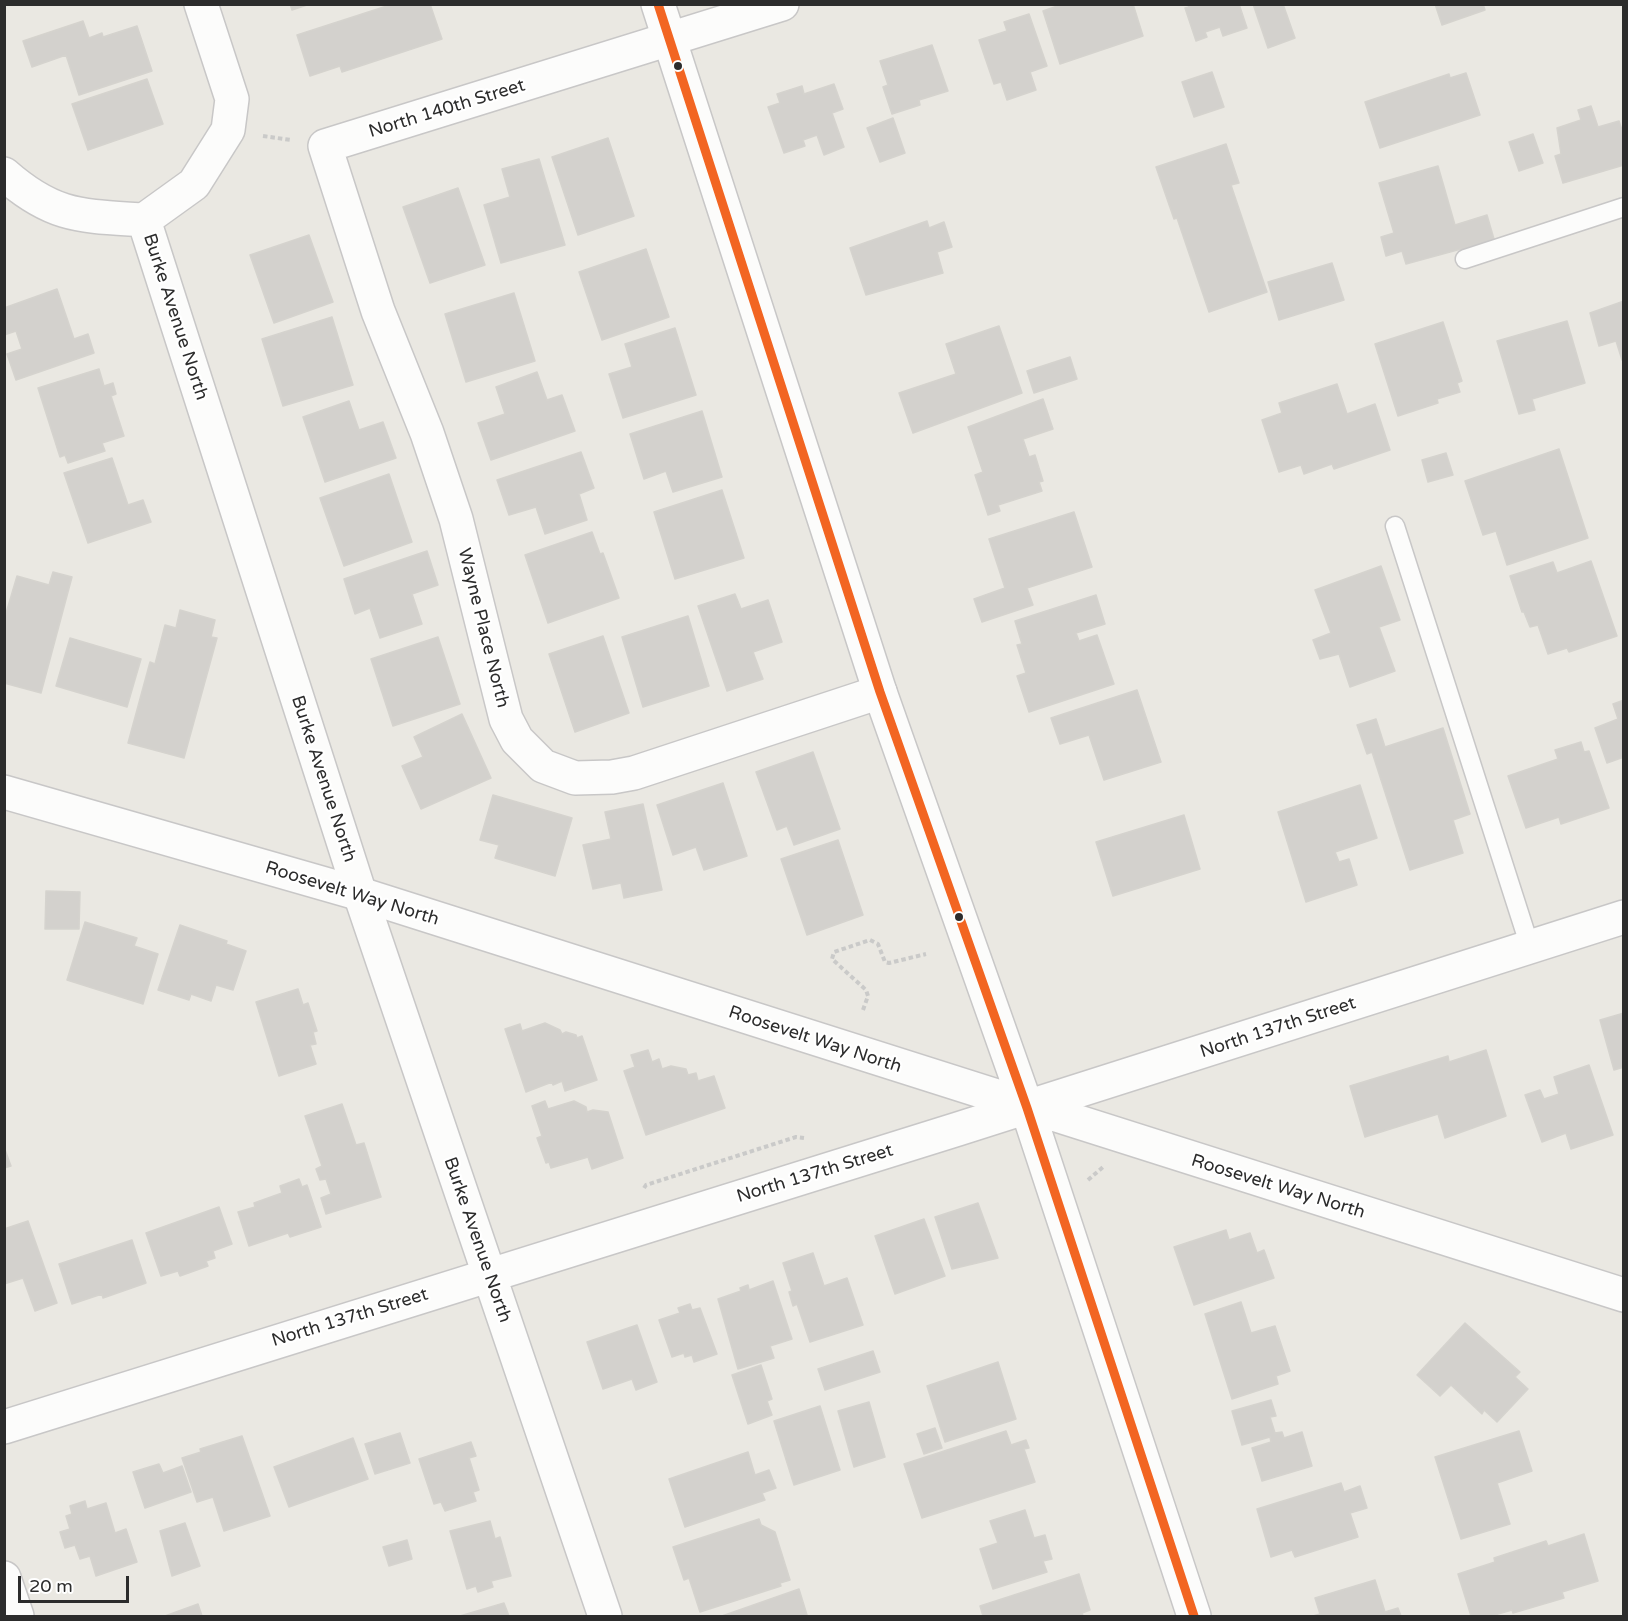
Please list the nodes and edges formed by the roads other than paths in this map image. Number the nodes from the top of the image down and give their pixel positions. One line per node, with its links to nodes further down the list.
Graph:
1 (201, 4): 8 (street)
2 (658, 4): 4 (street)
3 (782, 4): 4 (street, North 140th Street)
4 (670, 41): 5 (street, North 140th Street); 11 (street)
5 (325, 146): 11 (street, Wayne Place North)
6 (4, 174): 8 (street, Burke Avenue North)
7 (1623, 207): 9 (lane)
8 (144, 220): 13 (street, Burke Avenue North)
9 (1465, 259)
10 (1395, 526): 15 (lane)
11 (880, 692): 16 (street)
12 (4, 792): 13 (street, Roosevelt Way North)
13 (360, 894): 16 (street, Roosevelt Way North); 17 (street, Burke Avenue North)
14 (1623, 917): 15 (street, North 137th Street)
15 (1530, 947): 16 (street, North 137th Street)
16 (1027, 1108): 17 (street, North 137th Street); 18 (street, Roosevelt Way North); 23 (street)
17 (488, 1274): 19 (street, North 137th Street); 22 (street, Burke Avenue North)
18 (1623, 1295)
19 (4, 1427)
20 (4, 1578): 21 (street)
21 (17, 1617)
22 (605, 1617)
23 (1194, 1617)

